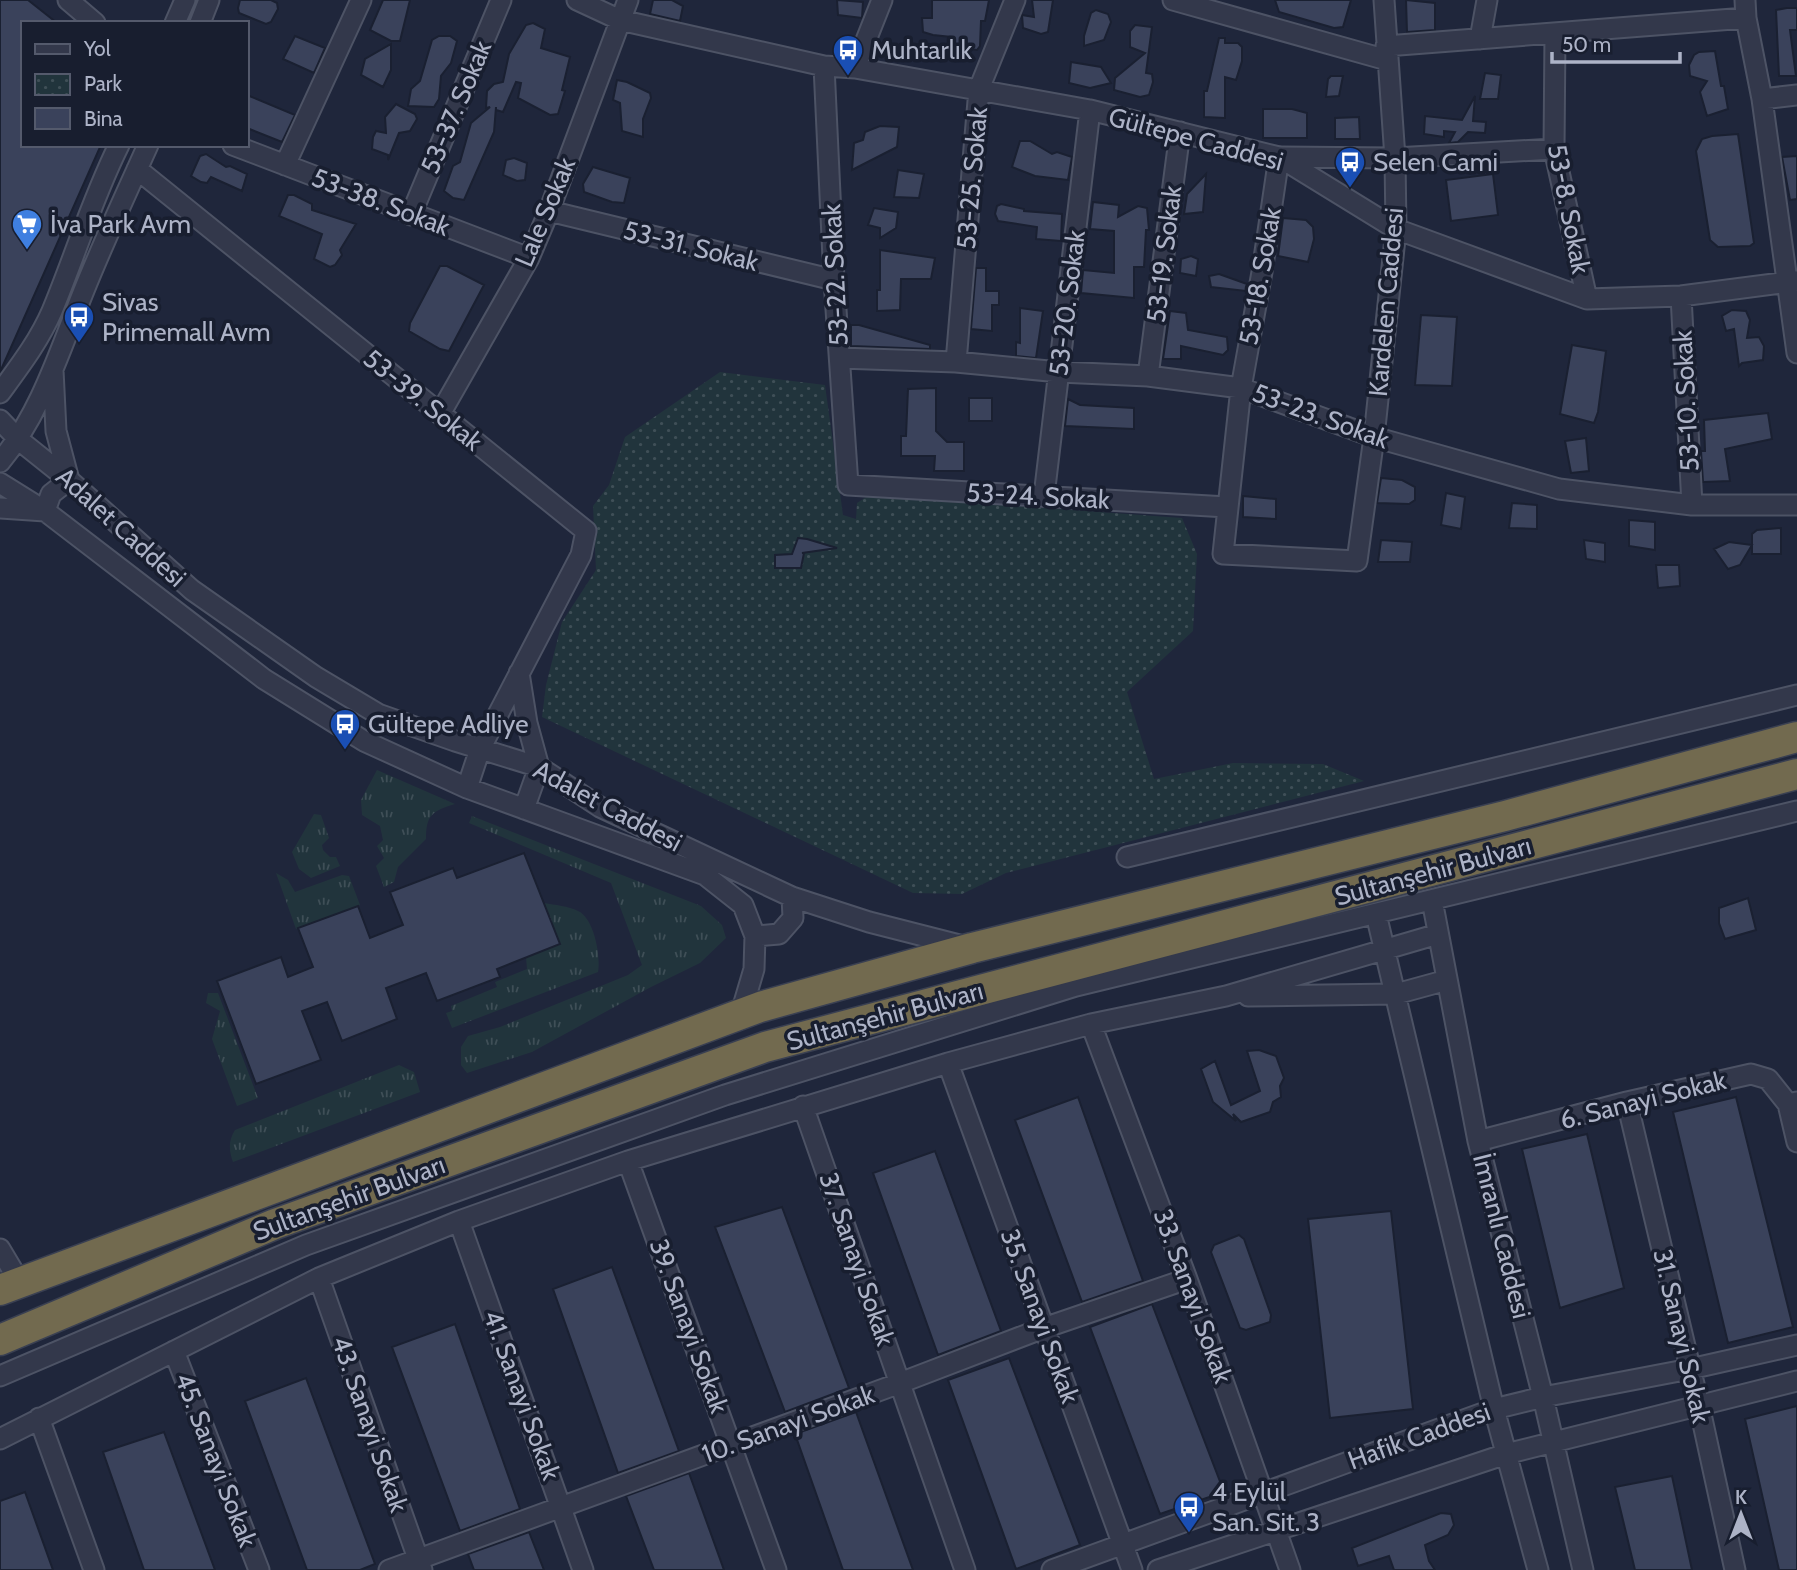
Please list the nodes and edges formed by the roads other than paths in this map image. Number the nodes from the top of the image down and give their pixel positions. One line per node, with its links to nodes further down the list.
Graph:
1 (68, 0): 15 (street)
2 (184, 0): 16 (street)
3 (209, 0): 17 (street)
4 (360, 0): 34 (street)
5 (501, 0): 37 (street, 53-37. Sokak)
6 (577, 0): 14 (street, Gültepe Caddesi)
7 (628, 0): 14 (street, Lale Sokak)
8 (882, 0): 22 (street)
9 (1015, 0): 23 (street, 53-25. Sokak)
10 (1173, 0): 20 (street)
11 (1384, 0): 20 (street, Kardelen Caddesi)
12 (1487, 0): 19 (street)
13 (1746, 9): 18 (street); 25 (street)
14 (620, 20): 21 (street, Gültepe Caddesi); 36 (street, Lale Sokak)
15 (93, 21)
16 (176, 21)
17 (201, 21)
18 (1555, 34): 19 (street); 31 (street, 53-8. Sokak)
19 (1480, 39): 20 (street)
20 (1387, 53): 33 (street, Kardelen Caddesi)
21 (824, 66): 22 (street, Gültepe Caddesi); 40 (street, 53-22. Sokak)
22 (855, 68): 23 (street, Gültepe Caddesi)
23 (979, 89): 26 (street, Gültepe Caddesi); 46 (street, 53-25. Sokak)
24 (1797, 95): 25 (street)
25 (1762, 99): 41 (street)
26 (1090, 110): 27 (street, Gültepe Caddesi); 48 (street, 53-20. Sokak)
27 (1180, 132): 32 (street, Gültepe Caddesi); 49 (street, 53-19. Sokak)
28 (118, 147): 51 (street)
29 (147, 147): 35 (street)
30 (238, 147): 34 (street, 53-38. Sokak)
31 (1553, 149): 33 (street); 43 (street, 53-8. Sokak)
32 (1279, 157): 33 (street); 38 (street, Gültepe Caddesi); 50 (street, 53-18. Sokak)
33 (1395, 158): 38 (street, Kardelen Caddesi)
34 (285, 165): 37 (street, 53-38. Sokak)
35 (137, 169): 47 (street); 52 (street, 53-39. Sokak)
36 (549, 211): 39 (street, Lale Sokak); 40 (street, 53-31. Sokak)
37 (411, 215): 39 (street, 53-38. Sokak)
38 (1396, 229): 43 (street, Gültepe Caddesi); 54 (street, Kardelen Caddesi)
39 (529, 258): 52 (street, Lale Sokak)
40 (834, 280): 45 (street, 53-22. Sokak)
41 (1792, 281): 42 (street, Gültepe Caddesi); 44 (street)
42 (1681, 296): 43 (street, Gültepe Caddesi); 61 (street, 53-10. Sokak)
43 (1587, 299)
44 (1797, 353)
45 (840, 358): 46 (street, 53-23. Sokak); 59 (street, 53-22. Sokak)
46 (956, 362): 48 (street, 53-23. Sokak)
47 (53, 366): 55 (street); 57 (street)
48 (1059, 372): 49 (street, 53-23. Sokak); 60 (street, 53-20. Sokak)
49 (1148, 376): 50 (street, 53-23. Sokak)
50 (1241, 388): 54 (street, 53-23. Sokak); 63 (street, 53-18. Sokak)
51 (0, 393)
52 (440, 414): 67 (street, 53-39. Sokak)
53 (0, 420): 55 (street, Adalet Caddesi)
54 (1374, 437): 61 (street, 53-23. Sokak); 66 (street, Kardelen Caddesi)
55 (19, 440): 56 (street); 57 (street, Adalet Caddesi)
56 (0, 462)
57 (69, 480): 65 (street); 70 (street, Adalet Caddesi)
58 (0, 483): 65 (street, Adalet Caddesi)
59 (848, 485): 60 (street, 53-24. Sokak)
60 (1044, 496): 63 (street, 53-24. Sokak)
61 (1692, 505): 62 (street, 53-23. Sokak)
62 (1797, 505)
63 (1227, 507): 66 (street, 53-18. Sokak)
64 (0, 508): 65 (street)
65 (45, 511): 73 (street, Adalet Caddesi)
66 (1357, 561)
67 (519, 673): 70 (street, 53-39. Sokak); 71 (street)
68 (1797, 695): 76 (street)
69 (1797, 737): 82 (highway, Sultanşehir Bulvarı)
70 (480, 749): 71 (street, Adalet Caddesi); 73 (street, 53-39. Sokak)
71 (539, 767): 74 (street); 77 (street, Adalet Caddesi)
72 (1797, 774): 102 (highway, Sultanşehir Bulvarı)
73 (467, 788): 74 (street, Adalet Caddesi)
74 (524, 809): 81 (street, Adalet Caddesi)
75 (1797, 811): 78 (street)
76 (1128, 857)
77 (792, 897): 81 (street); 82 (street, Adalet Caddesi)
78 (1432, 900): 79 (street); 80 (street, İmranlı Caddesi)
79 (1376, 915): 83 (street, İmranlı Caddesi); 106 (street)
80 (1438, 934): 83 (street); 84 (street, İmranlı Caddesi)
81 (755, 936): 87 (street, Adalet Caddesi)
82 (972, 948): 87 (highway, Sultanşehir Bulvarı)
83 (1384, 948): 85 (street, İmranlı Caddesi); 86 (street)
84 (1447, 980): 85 (street); 93 (street, İmranlı Caddesi)
85 (1396, 994): 86 (street); 111 (street, İmranlı Caddesi)
86 (1226, 996): 88 (street)
87 (741, 1013): 100 (highway, Sultanşehir Bulvarı)
88 (1091, 1024): 89 (street); 99 (street, 33. Sanayi Sokak)
89 (947, 1063): 92 (street); 101 (street, 35. Sanayi Sokak)
90 (1627, 1102): 91 (street, 6. Sanayi Sokak); 93 (street, 6. Sanayi Sokak); 105 (street, 31. Sanayi Sokak)
91 (1793, 1103): 94 (street)
92 (803, 1106): 95 (street); 108 (street, 37. Sanayi Sokak)
93 (1478, 1141): 109 (street, İmranlı Caddesi)
94 (1797, 1142)
95 (628, 1161): 96 (street); 115 (street, 39. Sanayi Sokak)
96 (459, 1221): 98 (street); 118 (street, 41. Sanayi Sokak)
97 (0, 1249): 100 (street)
98 (319, 1278): 104 (street); 121 (street, 43. Sanayi Sokak)
99 (1187, 1279): 101 (street, 10. Sanayi Sokak); 117 (street, 33. Sanayi Sokak)
100 (9, 1285)
101 (1044, 1328): 108 (street, 10. Sanayi Sokak); 120 (street, 35. Sanayi Sokak)
102 (0, 1340)
103 (1797, 1345): 105 (street, Hafik Caddesi)
104 (174, 1351): 112 (street); 123 (street, 45. Sanayi Sokak)
105 (1690, 1369): 109 (street, Hafik Caddesi); 110 (street, 31. Sanayi Sokak)
106 (0, 1376)
107 (1797, 1381): 110 (street, Hafik Caddesi)
108 (900, 1383): 115 (street, 10. Sanayi Sokak); 127 (street, 37. Sanayi Sokak)
109 (1543, 1397): 111 (street, Hafik Caddesi); 114 (street, İmranlı Caddesi)
110 (1699, 1405): 114 (street, Hafik Caddesi); 134 (street, 31. Sanayi Sokak)
111 (1494, 1409): 116 (street, İmranlı Caddesi); 117 (street, Hafik Caddesi)
112 (39, 1418): 113 (street); 122 (street)
113 (0, 1440)
114 (1552, 1443): 116 (street, Hafik Caddesi); 133 (street, İmranlı Caddesi)
115 (733, 1445): 118 (street, 10. Sanayi Sokak); 126 (street, 39. Sanayi Sokak)
116 (1506, 1454): 119 (street, Hafik Caddesi); 132 (street, İmranlı Caddesi)
117 (1263, 1492): 119 (street, 33. Sanayi Sokak); 120 (street, Hafik Caddesi)
118 (562, 1507): 121 (street, 10. Sanayi Sokak); 125 (street, 41. Sanayi Sokak)
119 (1276, 1529): 130 (street, Hafik Caddesi); 131 (street, 33. Sanayi Sokak)
120 (1122, 1543): 128 (street, Hafik Caddesi); 129 (street, 35. Sanayi Sokak)
121 (420, 1565): 124 (street, 10. Sanayi Sokak)
122 (94, 1570)
123 (259, 1570)
124 (389, 1570)
125 (583, 1570)
126 (776, 1570)
127 (965, 1570)
128 (1052, 1570)
129 (1132, 1570)
130 (1158, 1570)
131 (1290, 1570)
132 (1538, 1570)
133 (1583, 1570)
134 (1735, 1570)

